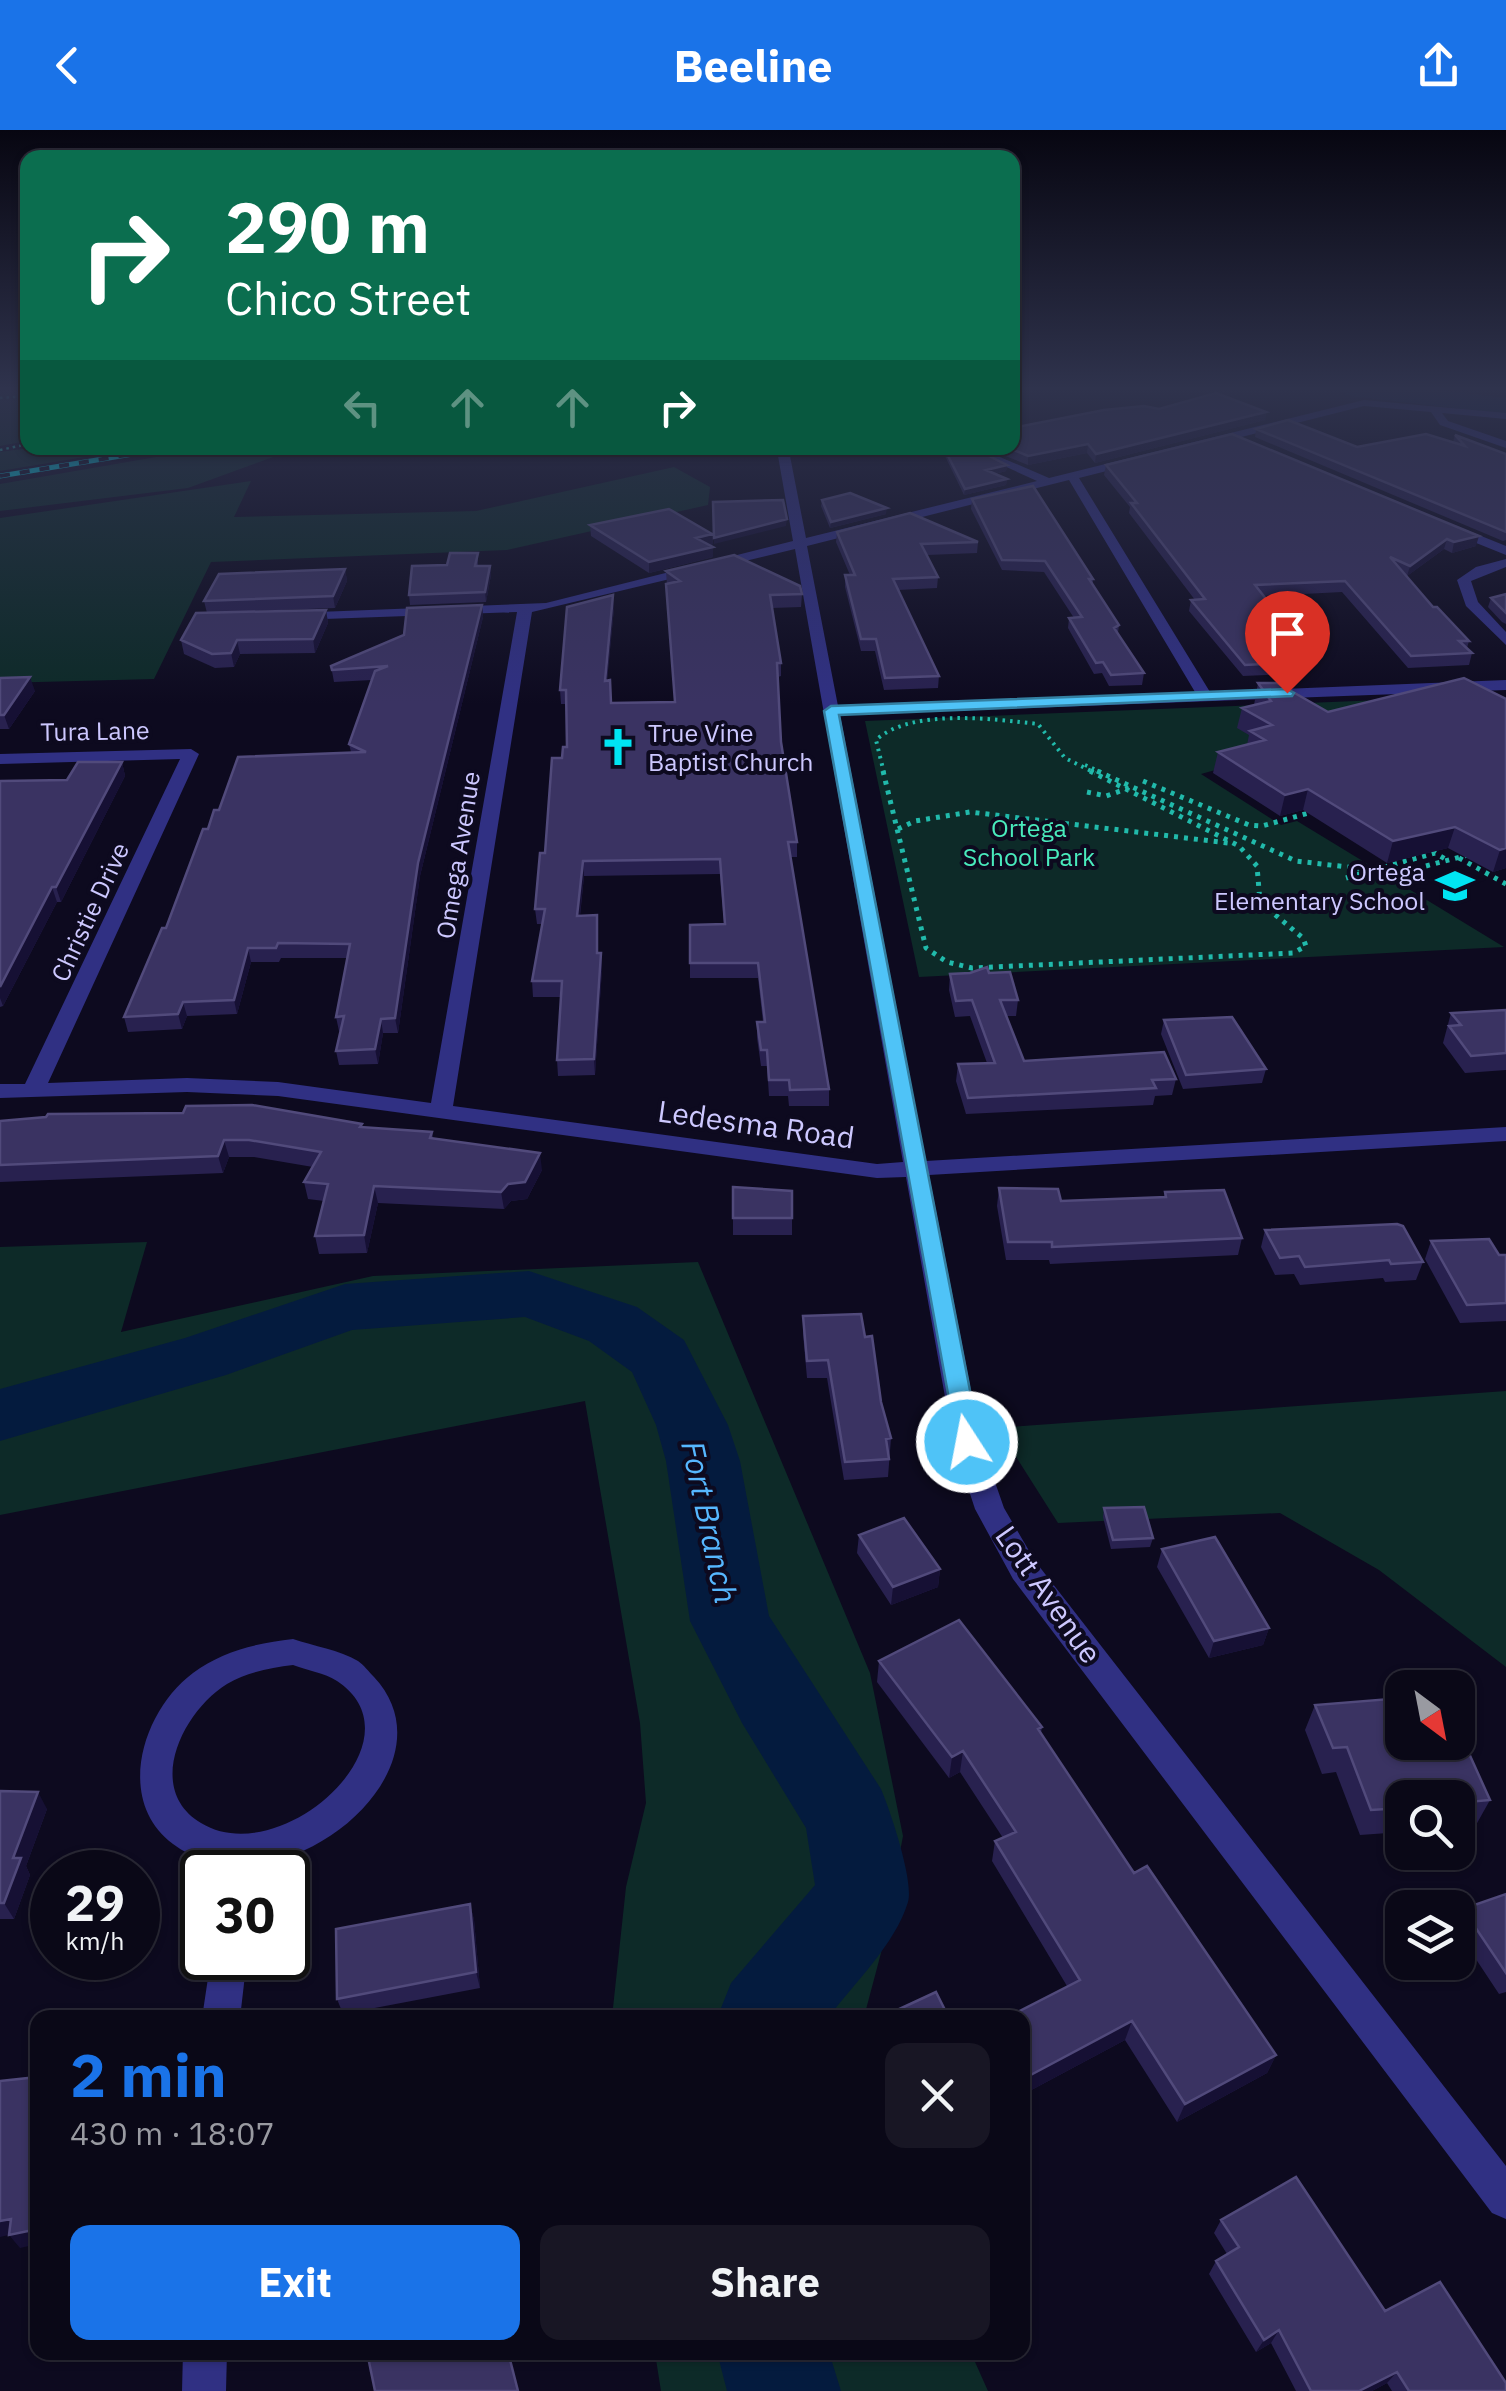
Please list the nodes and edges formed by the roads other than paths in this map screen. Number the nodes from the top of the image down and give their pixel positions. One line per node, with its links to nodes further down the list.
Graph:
1 (790, 494): 5 (street, Lott Avenue)
2 (993, 494): 5 (street)
3 (1083, 494): 12 (street)
4 (1435, 521): 6 (street)
5 (798, 543): 8 (street); 13 (street, Lott Avenue)
6 (1506, 551)
7 (1506, 563): 10 (street)
8 (525, 608): 9 (street); 18 (street, Omega Avenue)
9 (279, 617)
10 (1506, 641)
11 (1506, 685): 12 (street)
12 (1205, 696): 13 (street)
13 (831, 711): 20 (street, Lott Avenue)
14 (191, 754): 15 (street, Tura Lane); 17 (street, Christie Drive)
15 (0, 758)
16 (0, 1091): 17 (street, Ledesma Road)
17 (34, 1091): 18 (street, Ledesma Road)
18 (441, 1110): 20 (street, Ledesma Road)
19 (1506, 1134): 20 (street, Ledesma Road)
20 (915, 1170): 24 (street, Lott Avenue)
21 (243, 1861): 21 (street)
22 (226, 1980): 23 (street)
23 (222, 2010)
24 (1506, 2199)
25 (204, 2360): 26 (street)
26 (204, 2391)

